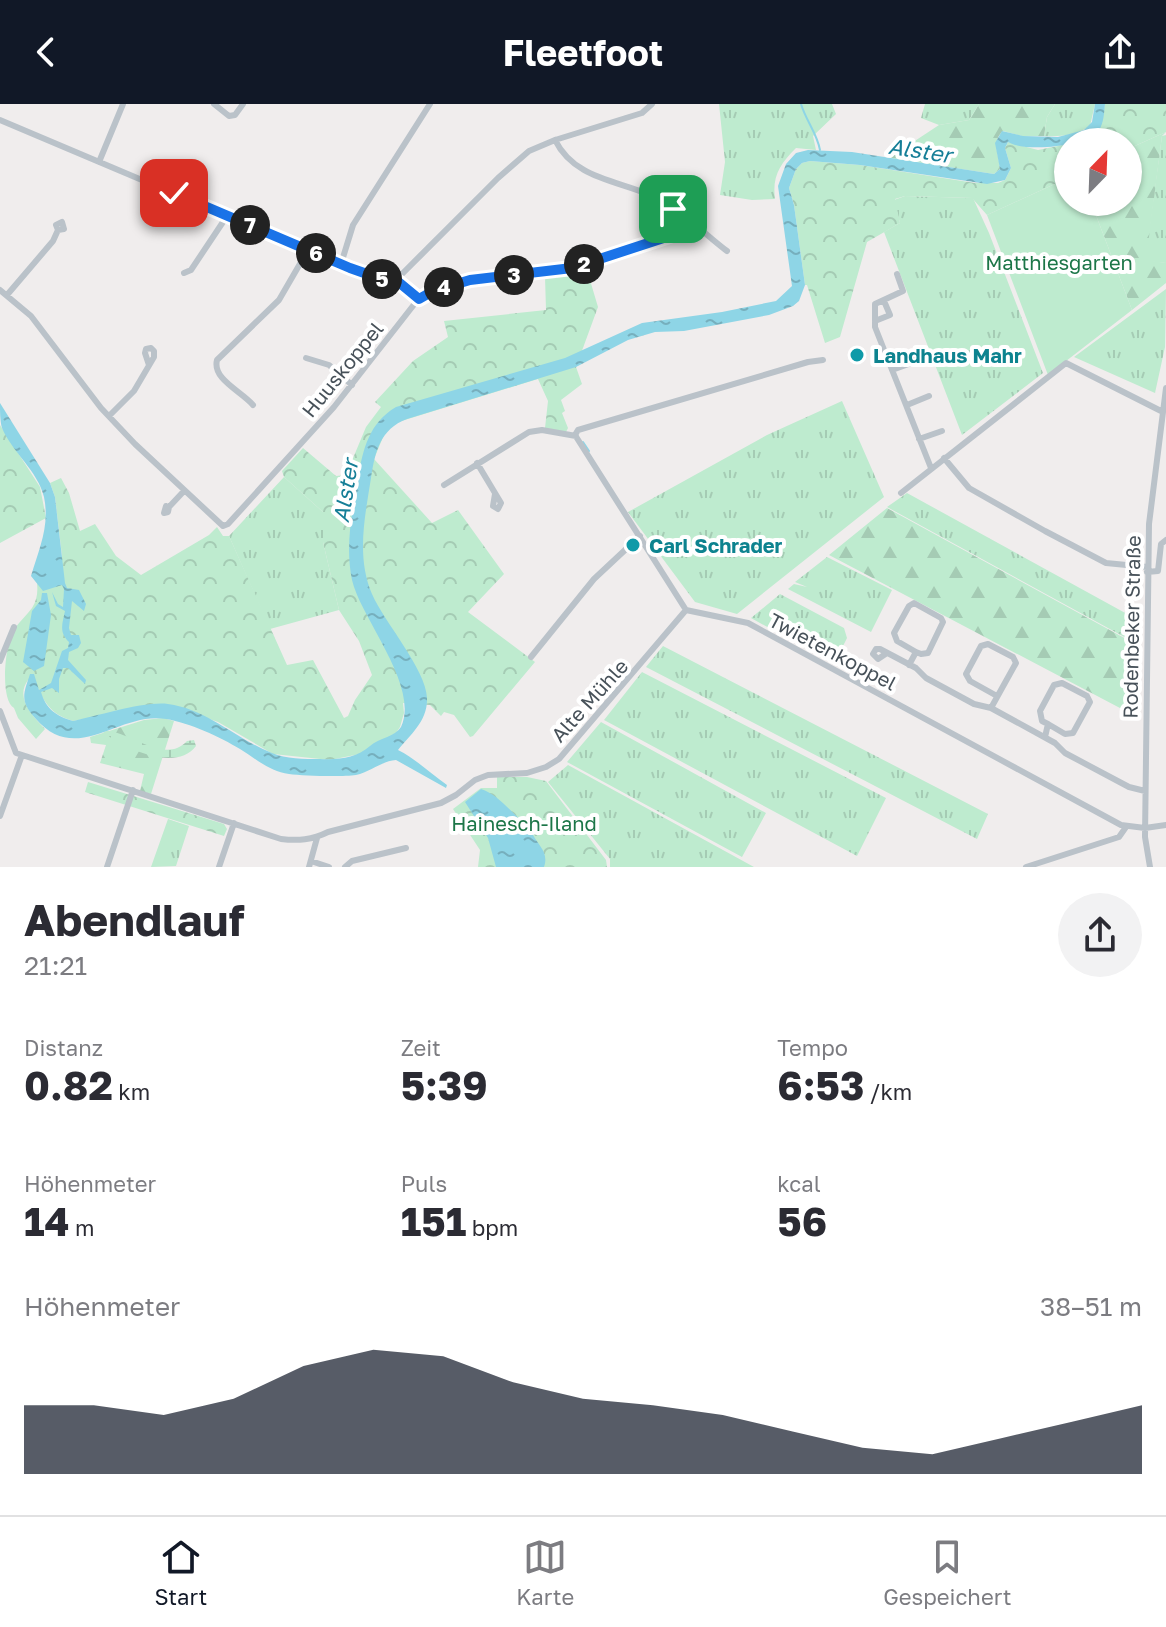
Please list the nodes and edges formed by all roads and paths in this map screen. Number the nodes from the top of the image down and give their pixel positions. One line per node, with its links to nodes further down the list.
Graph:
1 (123, 104): 8 (street)
2 (214, 104): 3 (street)
3 (243, 104)
4 (430, 104): 14 (street)
5 (652, 104): 7 (street)
6 (0, 120): 8 (street)
7 (555, 140): 10 (street); 17 (street)
8 (99, 162): 9 (street)
9 (227, 216): 12 (street); 15 (street)
10 (693, 225): 13 (street); 20 (street)
11 (58, 230): 19 (street)
12 (308, 250): 14 (street); 31 (street)
13 (727, 251)
14 (341, 264): 17 (street)
15 (184, 273)
16 (897, 274): 21 (street)
17 (396, 280): 20 (street)
18 (0, 290): 19 (street)
19 (7, 295): 34 (street)
20 (419, 299): 28 (street, Huuskoppel)
21 (884, 301): 22 (street); 22 (street)
22 (875, 321): 27 (street)
23 (306, 358): 28 (street)
24 (823, 360): 36 (street)
25 (917, 361): 27 (street)
26 (149, 365): 34 (street)
27 (892, 370): 32 (street)
28 (352, 385): 44 (street, Huuskoppel)
29 (1166, 388): 33 (street, Rodenbeker Straße)
30 (929, 396): 32 (street)
31 (253, 405)
32 (907, 405): 37 (street)
33 (1163, 412): 38 (street); 40 (street, Rodenbeker Straße)
34 (109, 416): 44 (street)
35 (942, 431): 37 (street)
36 (576, 435): 39 (street); 48 (street)
37 (919, 439): 42 (street)
38 (944, 458): 42 (street); 50 (street)
39 (477, 463): 43 (street); 46 (street)
40 (1155, 467): 41 (street); 50 (street, Rodenbeker Straße)
41 (1164, 467)
42 (931, 468): 45 (street)
43 (444, 485)
44 (184, 491): 47 (street)
45 (901, 493)
46 (495, 494)
47 (169, 507)
48 (640, 536): 51 (street); 55 (street)
49 (1166, 540): 50 (street)
50 (1147, 570): 65 (street, Rodenbeker Straße)
51 (686, 610): 69 (street, Twietenkoppel); 71 (street, Alte Mühle)
52 (14, 627): 56 (street)
53 (916, 652): 53 (street); 57 (street)
54 (887, 653): 57 (street)
55 (531, 657)
56 (0, 661)
57 (909, 665): 59 (street)
58 (997, 696): 58 (street); 59 (street)
59 (991, 708): 62 (street)
60 (0, 711): 63 (street)
61 (1048, 724): 61 (street); 62 (street)
62 (1045, 737): 65 (street)
63 (22, 755): 64 (street, Alte Mühle); 66 (street)
64 (133, 790): 67 (street, Alte Mühle); 74 (street)
65 (1145, 791): 70 (street, Rodenbeker Straße)
66 (0, 816)
67 (234, 823): 71 (street, Alte Mühle); 75 (street)
68 (1166, 825): 70 (street, Twietenkoppel)
69 (1126, 827): 70 (street, Twietenkoppel); 78 (street)
70 (1145, 828): 79 (street, Rodenbeker Straße)
71 (317, 838): 73 (street)
72 (406, 848): 77 (street)
73 (310, 864): 76 (street)
74 (107, 867)
75 (219, 867)
76 (329, 867)
77 (345, 867)
78 (1026, 867)
79 (1150, 867)

